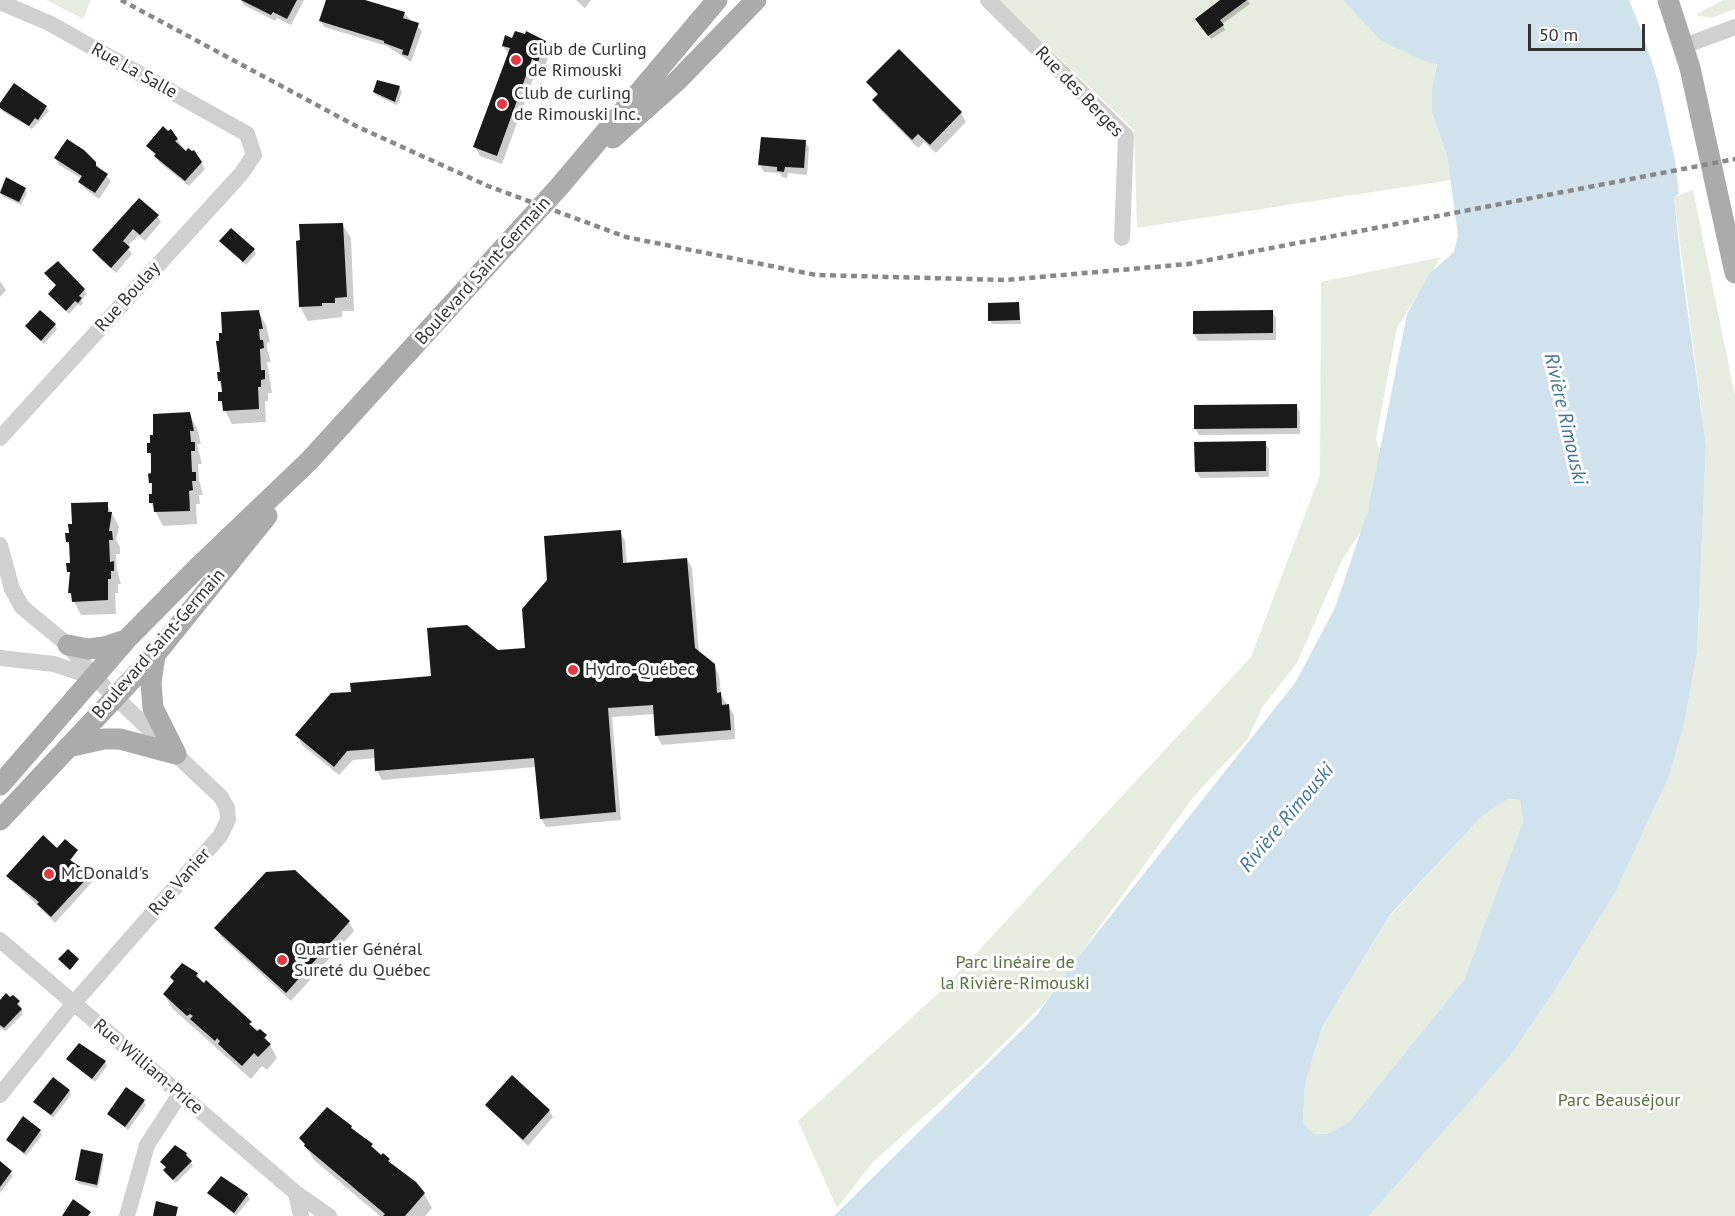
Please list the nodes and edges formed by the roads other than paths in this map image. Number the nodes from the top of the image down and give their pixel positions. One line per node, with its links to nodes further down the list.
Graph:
1 (717, 0): 9 (main road, Boulevard Saint-Germain)
2 (756, 0): 9 (main road, Boulevard Saint-Germain)
3 (988, 0): 10 (street, Rue des Berges)
4 (1668, 0): 7 (main road)
5 (0, 2): 8 (street, Rue La Salle)
6 (1735, 27): 7 (street)
7 (1684, 46): 11 (main road)
8 (254, 155): 12 (street, Rue Boulay)
9 (559, 187): 13 (main road, Boulevard Saint-Germain)
10 (1122, 238)
11 (1735, 273)
12 (0, 438)
13 (309, 461): 15 (main road, Boulevard Saint-Germain); 17 (main road, Boulevard Saint-Germain)
14 (0, 545): 16 (street)
15 (126, 640): 16 (main road); 19 (main road, Boulevard Saint-Germain)
16 (68, 645): 19 (street)
17 (155, 654): 20 (main road, Boulevard Saint-Germain); 22 (main road)
18 (0, 658): 19 (street)
19 (94, 677): 20 (street, Rue Vanier); 23 (main road, Boulevard Saint-Germain)
20 (116, 696): 21 (main road, Boulevard Saint-Germain); 22 (street, Rue Vanier)
21 (68, 747): 22 (main road); 24 (main road, Boulevard Saint-Germain)
22 (176, 754): 26 (street, Rue Vanier)
23 (0, 785)
24 (0, 820)
25 (0, 940): 26 (street, Rue William-Price)
26 (73, 1004): 27 (street, Rue William-Price); 28 (street, Rue Vanier)
27 (180, 1094): 29 (street, Rue William-Price); 30 (street)
28 (0, 1095)
29 (296, 1193): 31 (street); 32 (street, Rue William-Price)
30 (127, 1216)
31 (301, 1216)
32 (329, 1216)

